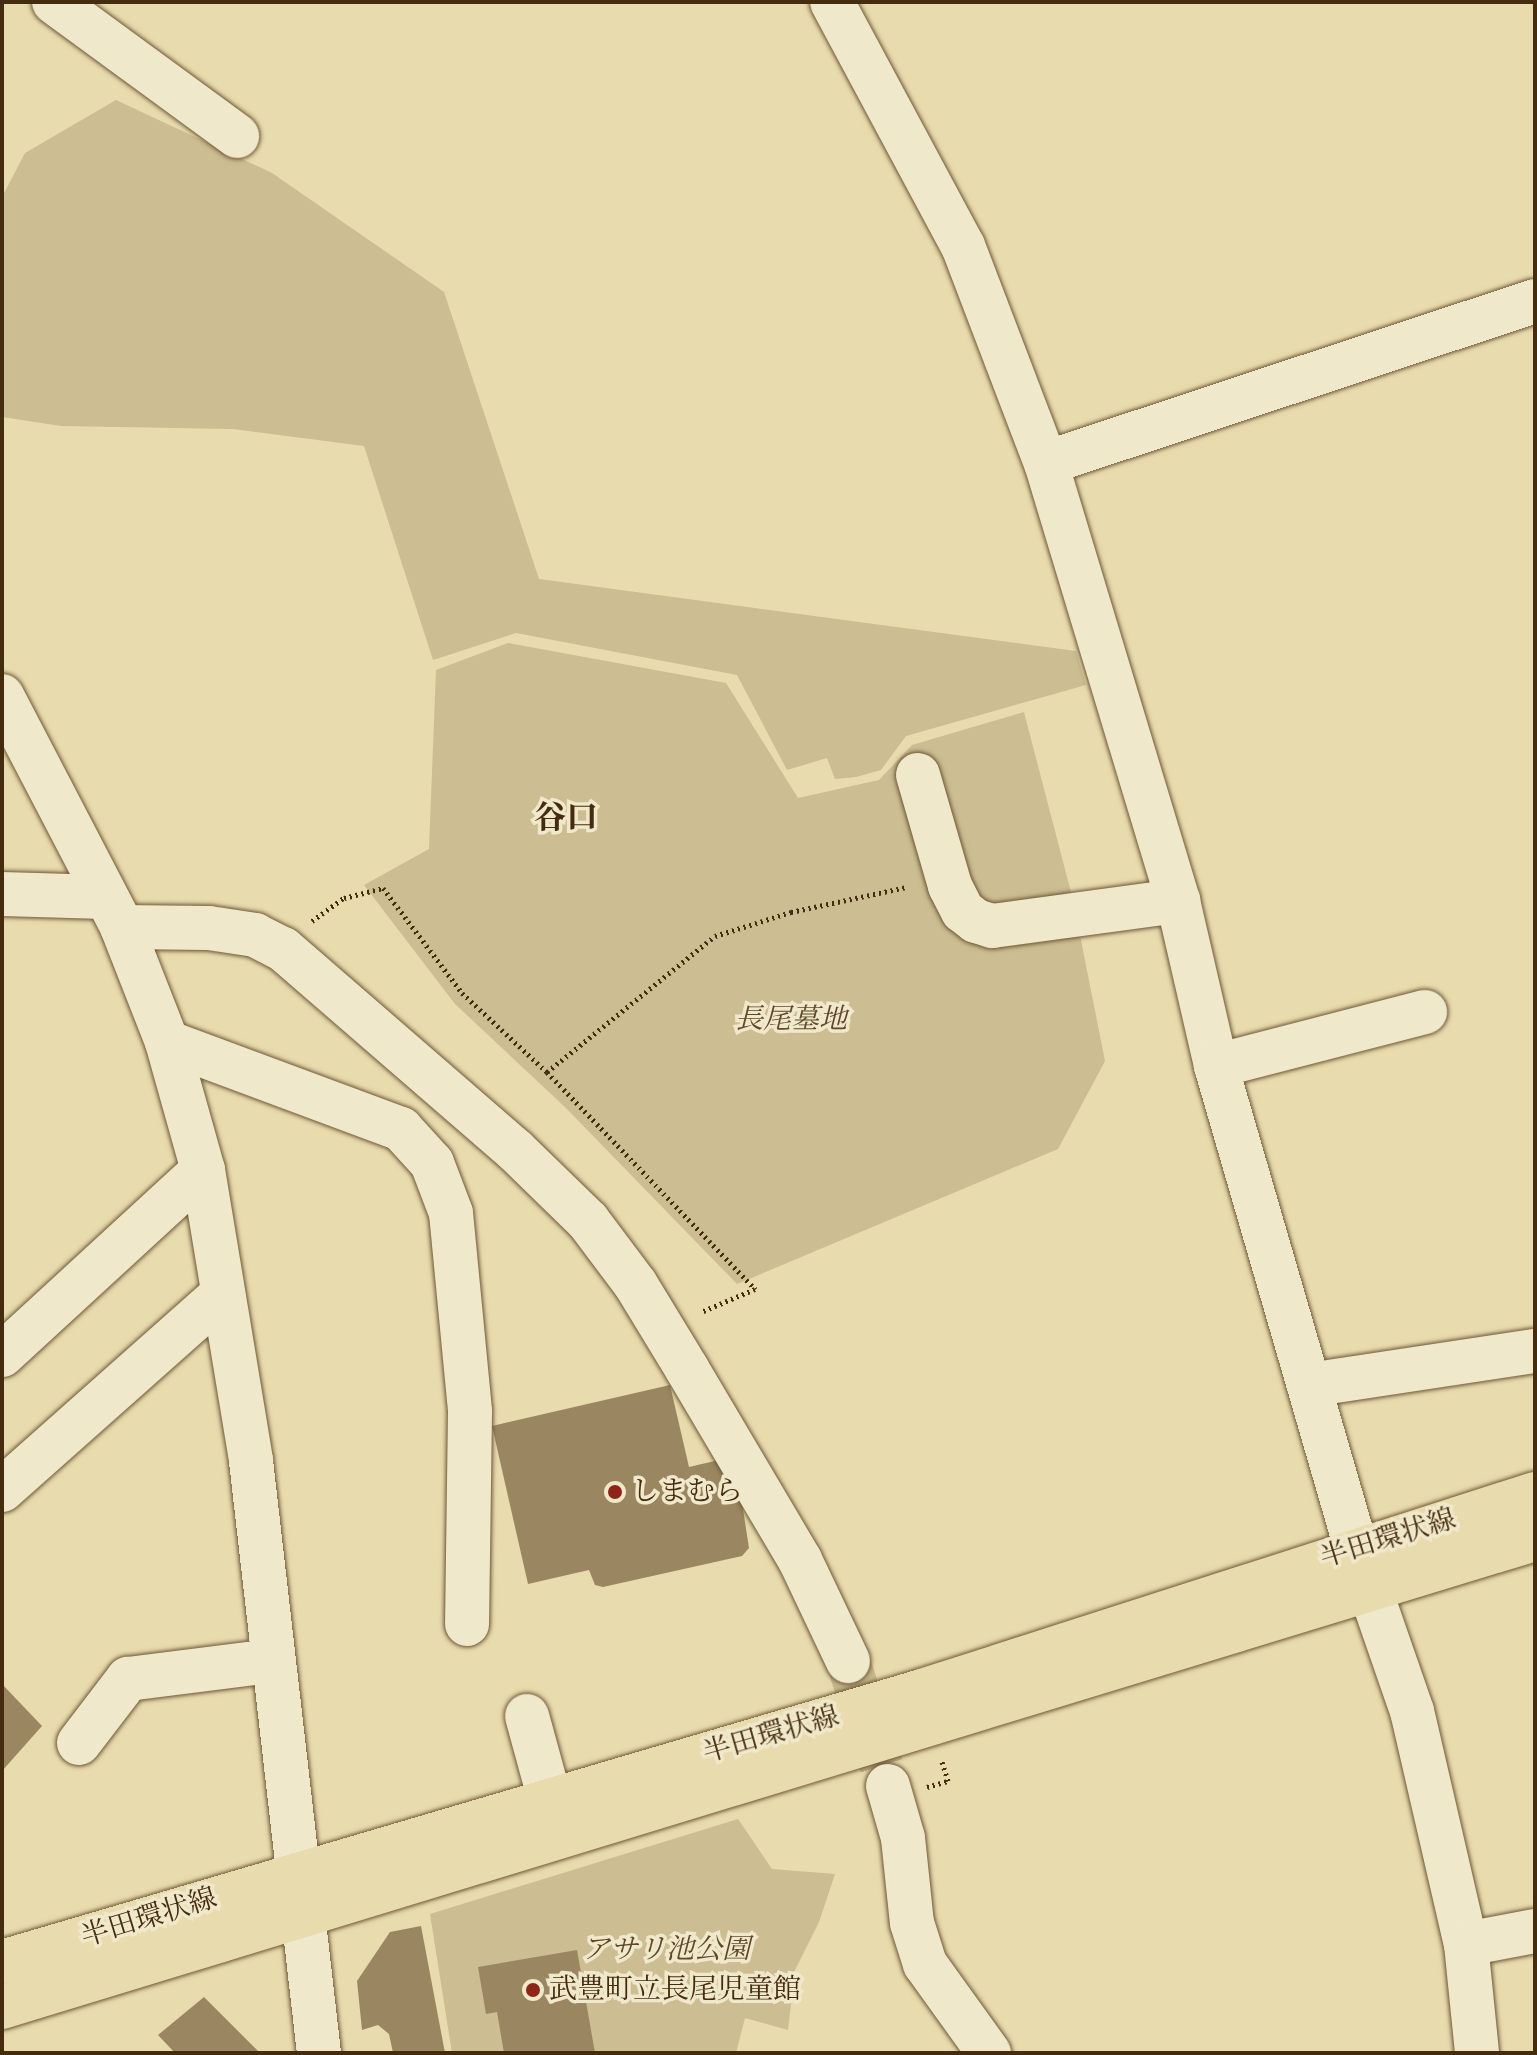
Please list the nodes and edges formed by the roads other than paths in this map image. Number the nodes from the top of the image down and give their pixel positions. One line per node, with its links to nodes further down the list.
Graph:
1 (54, 2): 3 (street)
2 (832, 2): 5 (street)
3 (237, 136)
4 (1535, 301): 5 (street)
5 (1046, 463): 9 (street)
6 (2, 696): 10 (street)
7 (918, 775): 9 (street)
8 (2, 894): 10 (street)
9 (1178, 901): 13 (street)
10 (114, 912): 12 (street); 26 (street)
11 (1425, 1012): 13 (street)
12 (167, 1042): 14 (street); 24 (street)
13 (1216, 1066): 18 (street)
14 (203, 1170): 15 (street); 17 (street)
15 (223, 1294): 19 (street); 25 (street)
16 (1535, 1351): 18 (street)
17 (2, 1355)
18 (1309, 1385): 22 (street)
19 (2, 1490)
20 (1535, 1494): 22 (main road, 半田環状線)
21 (1535, 1539): 23 (main road, 半田環状線)
22 (1356, 1548): 30 (main road, 半田環状線)
23 (1370, 1590): 31 (main road, 半田環状線); 33 (street)
24 (467, 1624)
25 (271, 1661): 28 (street); 31 (street)
26 (848, 1661)
27 (527, 1716): 30 (street)
28 (79, 1743)
29 (888, 1786): 37 (street)
30 (550, 1800): 31 (main road, 半田環状線)
31 (301, 1895): 34 (main road, 半田環状線); 35 (main road, 半田環状線); 36 (street)
32 (1535, 1931): 33 (street)
33 (1466, 1944): 38 (street)
34 (2, 1962)
35 (2, 2007)
36 (319, 2053)
37 (989, 2053)
38 (1477, 2053)

